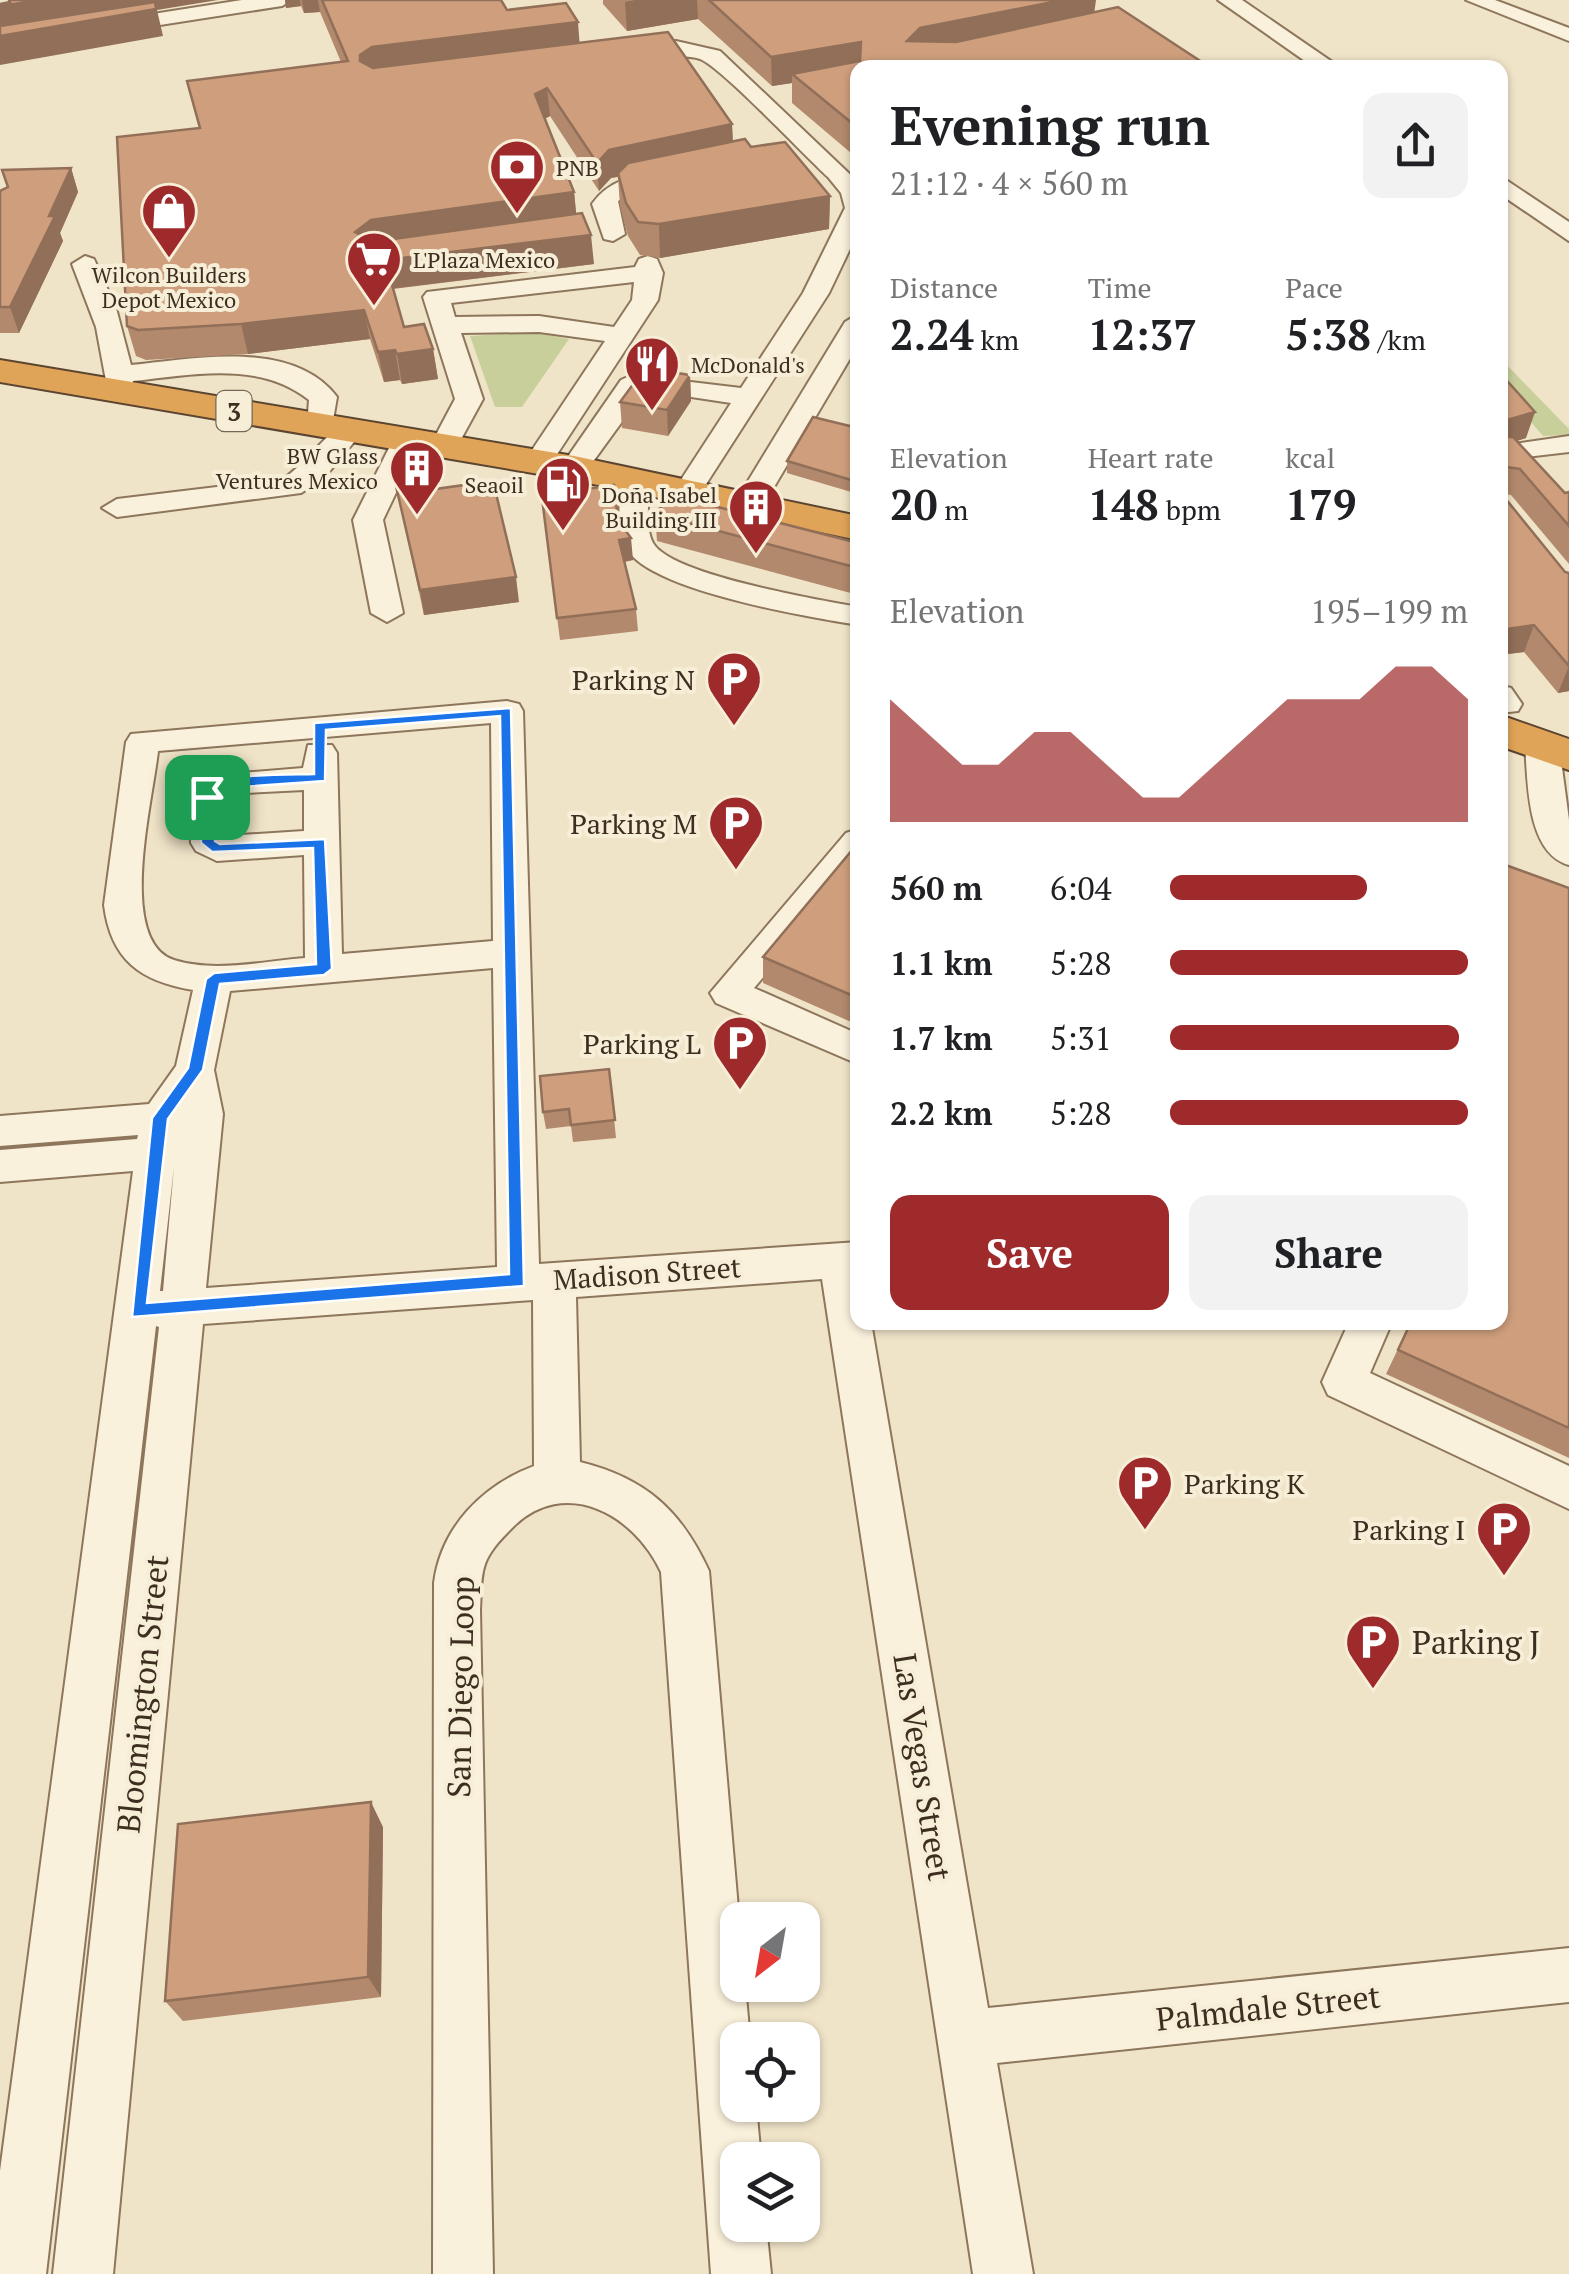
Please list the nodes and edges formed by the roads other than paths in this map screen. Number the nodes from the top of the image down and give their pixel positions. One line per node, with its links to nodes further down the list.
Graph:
1 (282, 0): 5 (street)
2 (1228, 0): 7 (street)
3 (1476, 0): 4 (street)
4 (1569, 35)
5 (0, 44)
6 (601, 56): 9 (street)
7 (1318, 60)
8 (790, 94): 9 (street)
9 (757, 100): 10 (street)
10 (808, 147): 11 (street); 13 (street)
11 (771, 155)
12 (696, 171): 16 (street)
13 (850, 189)
14 (1508, 189): 17 (street)
15 (850, 228): 24 (street)
16 (604, 231)
17 (1569, 234)
18 (85, 264): 23 (street)
19 (448, 325): 21 (street); 21 (street); 26 (street)
20 (850, 335): 32 (street)
21 (624, 336): 29 (street)
22 (0, 371): 23 (highway, 3)
23 (120, 382): 25 (highway, 3)
24 (748, 397): 29 (street); 31 (street)
25 (336, 428): 26 (highway, 3); 33 (street)
26 (425, 443): 29 (highway, 3); 35 (street)
27 (1569, 444): 28 (street)
28 (1508, 453)
29 (556, 465): 30 (highway, 3)
30 (634, 481): 31 (highway, 3); 36 (street)
31 (687, 492): 32 (highway, 3)
32 (750, 504): 34 (highway, 3)
33 (117, 508)
34 (850, 526)
35 (386, 613)
36 (850, 614)
37 (1527, 722): 41 (street)
38 (319, 726): 39 (street); 43 (street); 45 (street)
39 (320, 778): 40 (street); 40 (street)
40 (320, 842): 44 (street)
41 (1566, 847)
42 (850, 851): 46 (street)
43 (511, 953): 44 (street); 51 (street)
44 (324, 969): 45 (street)
45 (214, 979): 47 (street, Bloomington Street)
46 (850, 1046)
47 (183, 1121): 48 (street); 49 (street); 52 (street, Bloomington Street)
48 (0, 1131)
49 (0, 1166)
50 (849, 1260): 51 (street, Madison Street)
51 (536, 1280): 52 (street, Madison Street); 55 (street)
52 (160, 1309): 59 (street, Bloomington Street); 60 (street, Bloomington Street)
53 (860, 1330): 58 (street, Las Vegas Street)
54 (1367, 1330): 56 (street)
55 (557, 1480): 61 (street, San Diego Loop); 62 (street)
56 (1569, 1488)
57 (1569, 1975): 58 (street, Palmdale Street)
58 (967, 2038): 63 (street, Las Vegas Street)
59 (16, 2274)
60 (83, 2274)
61 (462, 2274)
62 (741, 2274)
63 (1003, 2274)

